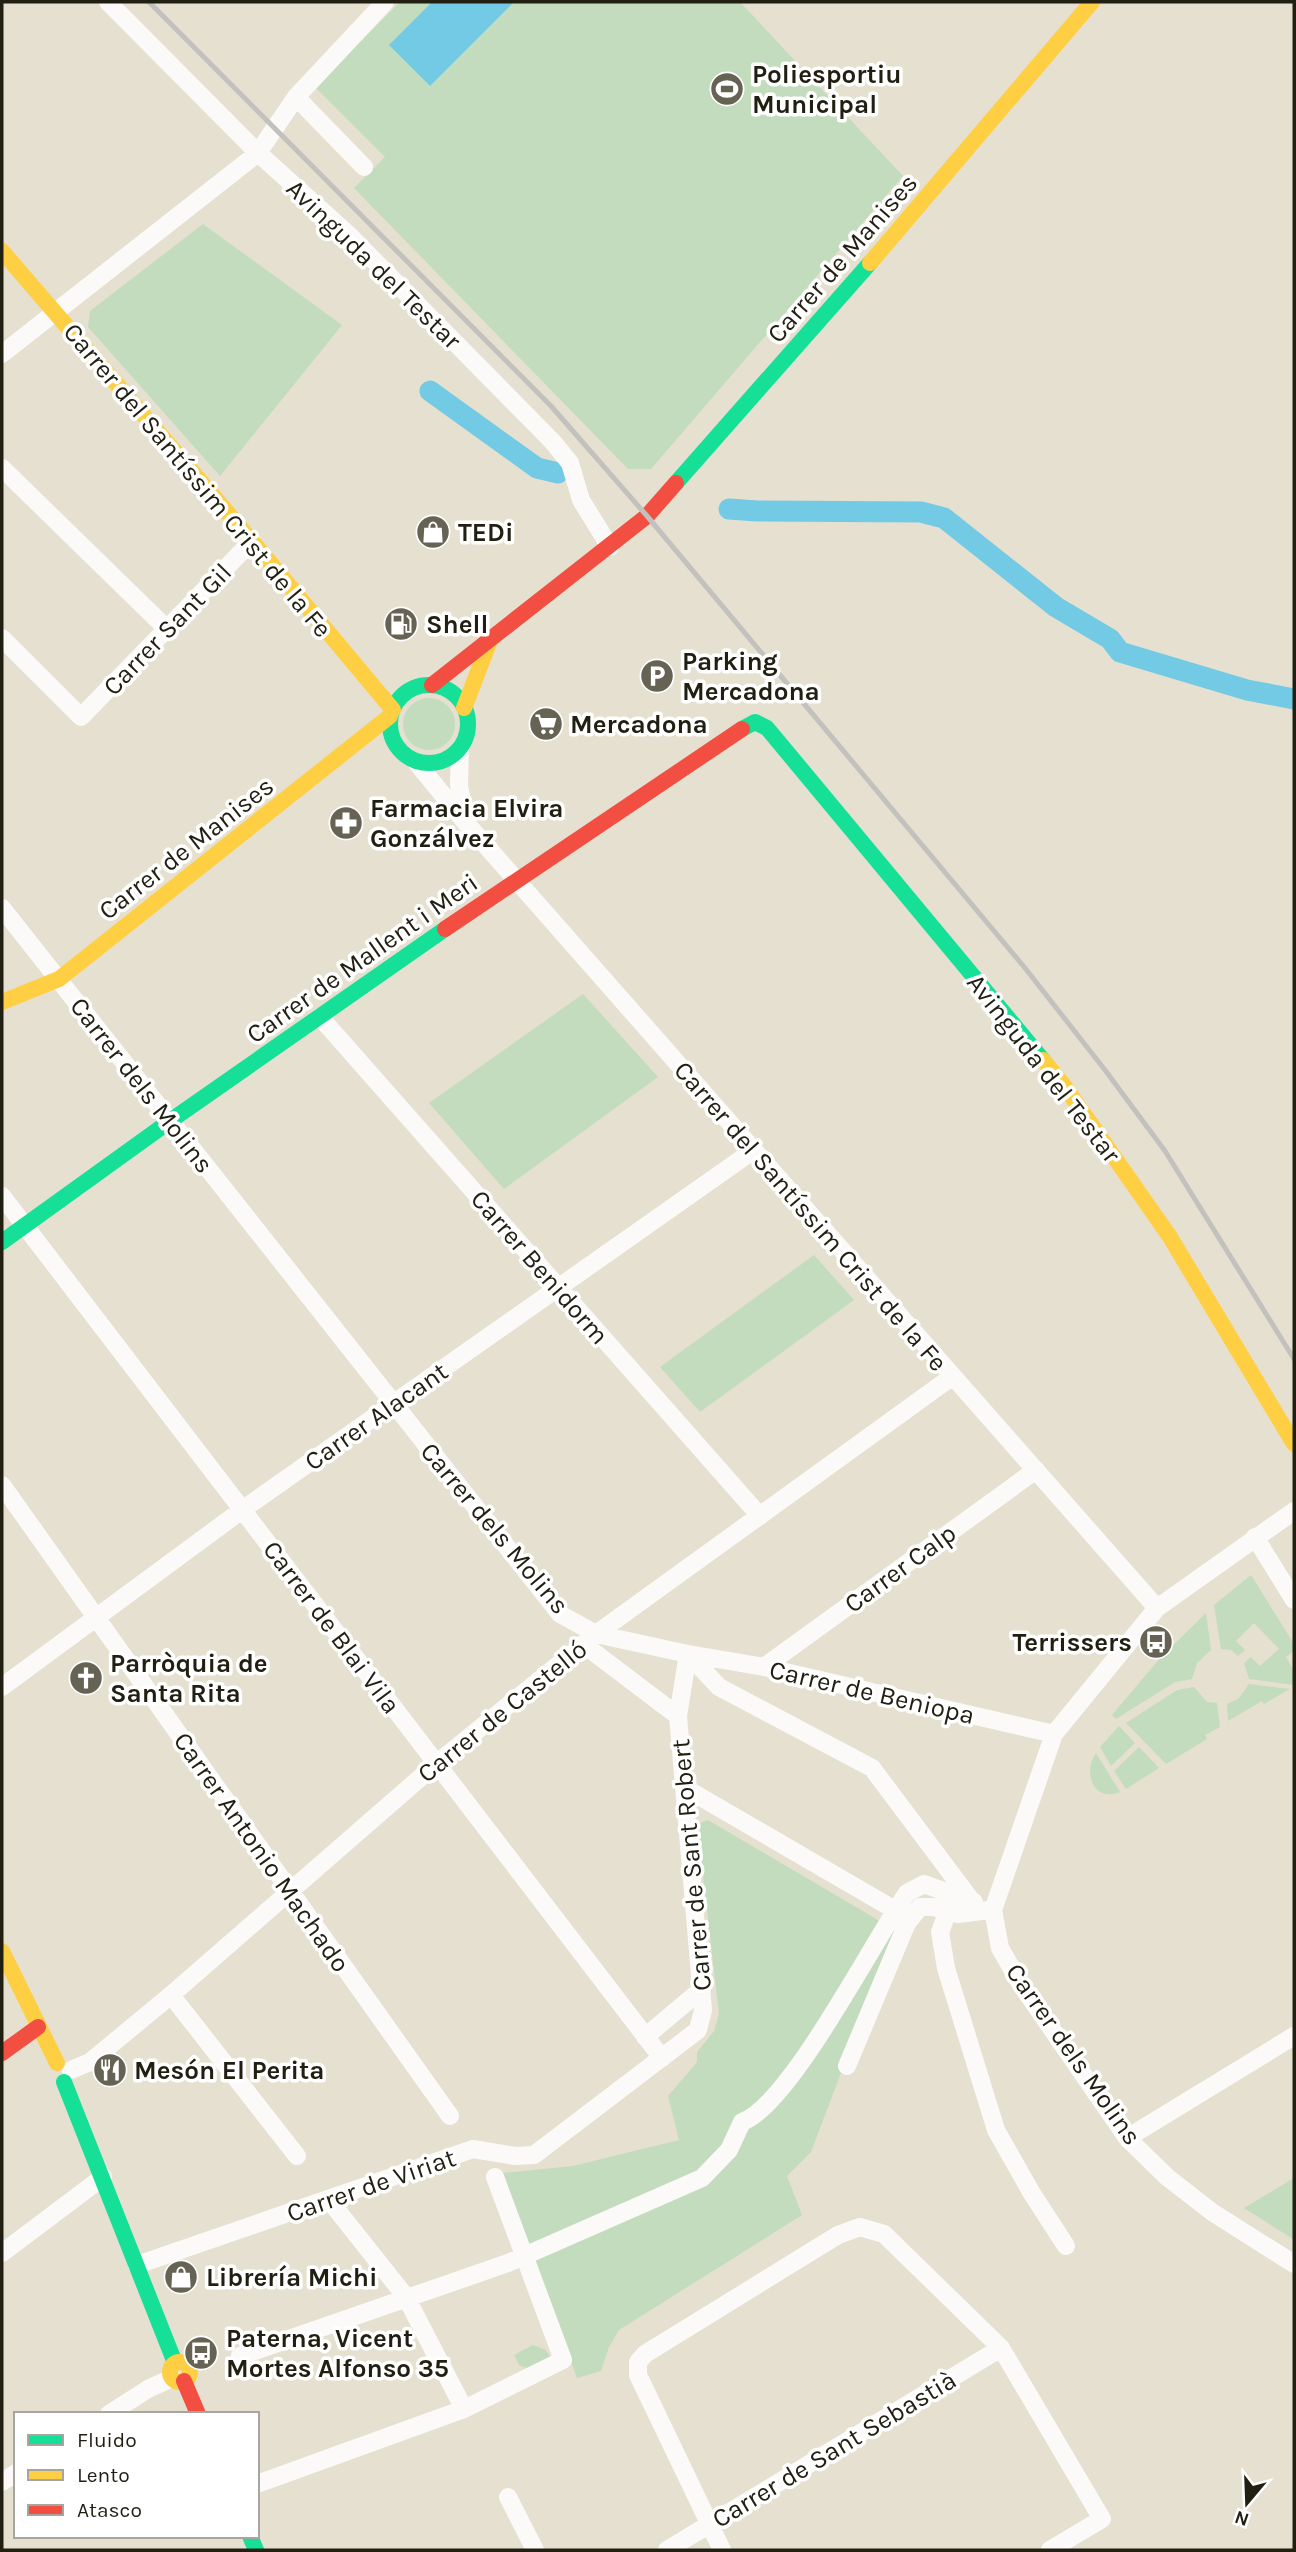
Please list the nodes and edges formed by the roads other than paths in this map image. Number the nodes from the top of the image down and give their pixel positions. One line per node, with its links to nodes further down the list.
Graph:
1 (108, 2): 5 (street, Avinguda del Testar)
2 (384, 2): 4 (street)
3 (1092, 2): 12 (street, Carrer de Manises)
4 (296, 97): 5 (street); 6 (street)
5 (258, 153): 8 (street); 12 (street, Avinguda del Testar)
6 (364, 167)
7 (2, 251): 8 (street, Carrer del Santíssim Crist de la Fe)
8 (55, 313): 9 (street); 11 (street, Carrer del Santíssim Crist de la Fe)
9 (2, 354)
10 (2, 468): 13 (street)
11 (252, 541): 13 (street, Carrer Sant Gil); 18 (street, Carrer del Santíssim Crist de la Fe)
12 (610, 547): 14 (street, Carrer de Manises)
13 (167, 628): 15 (street, Carrer Sant Gil)
14 (492, 636): 16 (street, Carrer de Manises); 17 (street)
15 (2, 638)
16 (432, 685): 17 (street); 18 (street)
17 (464, 708): 21 (street)
18 (391, 713): 20 (street); 22 (street, Carrer de Manises)
19 (755, 722): 25 (street, Carrer de Mallent i Meri); 38 (street, Avinguda del Testar)
20 (384, 748): 22 (street, Carrer de Manises); 23 (street)
21 (460, 748): 23 (street); 24 (street)
22 (344, 755): 27 (street, Carrer de Manises)
23 (416, 762): 24 (street, Carrer del Santíssim Crist de la Fe)
24 (466, 823): 25 (street, Carrer del Santíssim Crist de la Fe)
25 (516, 880): 29 (street, Carrer de Mallent i Meri); 31 (street, Carrer del Santíssim Crist de la Fe)
26 (2, 908): 27 (street, Carrer dels Molins)
27 (59, 979): 28 (street, Carrer de Manises); 30 (street, Carrer dels Molins)
28 (2, 1002)
29 (320, 1017): 30 (street, Carrer de Mallent i Meri); 35 (street, Carrer Benidorm)
30 (170, 1121): 33 (street, Carrer de Mallent i Meri); 37 (street, Carrer dels Molins)
31 (754, 1150): 35 (street, Carrer Alacant); 36 (street, Carrer del Santíssim Crist de la Fe)
32 (2, 1196): 33 (street, Carrer de Blai Vila)
33 (24, 1226): 34 (street, Carrer de Mallent i Meri); 41 (street, Carrer de Blai Vila)
34 (2, 1242)
35 (559, 1288): 37 (street, Carrer Alacant); 43 (street, Carrer Benidorm)
36 (953, 1376): 39 (street, Carrer del Santíssim Crist de la Fe); 43 (street, Carrer de Castelló)
37 (394, 1404): 41 (street, Carrer Alacant); 48 (street, Carrer dels Molins)
38 (1294, 1444)
39 (1036, 1470): 46 (street, Carrer del Santíssim Crist de la Fe); 50 (street, Carrer Calp)
40 (2, 1485): 47 (street, Carrer Antonio Machado)
41 (242, 1510): 47 (street, Carrer Alacant); 54 (street, Carrer de Blai Vila)
42 (1294, 1511): 44 (street)
43 (760, 1516): 48 (street, Carrer de Castelló)
44 (1255, 1537): 45 (street); 46 (street)
45 (1294, 1600)
46 (1157, 1608): 53 (street)
47 (97, 1618): 51 (street, Carrer Alacant); 56 (street, Carrer Antonio Machado)
48 (590, 1639): 49 (street, Carrer dels Molins); 52 (street, Carrer dels Molins); 54 (street, Carrer de Castelló)
49 (688, 1654): 50 (street, Carrer de Beniopa); 52 (street, Carrer de Sant Robert); 57 (street)
50 (764, 1667): 53 (street, Carrer de Beniopa)
51 (2, 1687)
52 (678, 1716): 55 (street, Carrer de Sant Robert)
53 (1054, 1734): 59 (street)
54 (436, 1763): 56 (street, Carrer de Castelló); 66 (street, Carrer de Blai Vila)
55 (685, 1788): 58 (street); 62 (street, Carrer de Sant Robert)
56 (290, 1891): 63 (street, Carrer de Castelló); 71 (street, Carrer Antonio Machado)
57 (971, 1900): 58 (street); 59 (street)
58 (895, 1910): 79 (street)
59 (993, 1910): 60 (street); 72 (street, Carrer dels Molins)
60 (948, 1911): 69 (street); 77 (street)
61 (2, 1951): 64 (street)
62 (701, 1990): 66 (street); 68 (street, Carrer de Sant Robert)
63 (171, 1995): 70 (street, Carrer de Castelló); 73 (street)
64 (38, 2028): 67 (street); 70 (street)
65 (1294, 2036): 72 (street)
66 (645, 2037): 68 (street, Carrer de Blai Vila)
67 (2, 2053)
68 (662, 2058): 76 (street, Carrer de Viriat)
69 (847, 2066)
70 (64, 2071): 75 (street)
71 (450, 2116)
72 (1127, 2138): 80 (street, Carrer dels Molins)
73 (297, 2156)
74 (495, 2176): 79 (street)
75 (103, 2177): 78 (street); 81 (street)
76 (329, 2200): 81 (street, Carrer de Viriat); 82 (street)
77 (1066, 2246)
78 (2, 2253)
79 (516, 2260): 82 (street); 86 (street)
80 (1294, 2264)
81 (137, 2265): 85 (street)
82 (406, 2297): 84 (street); 86 (street)
83 (1001, 2348): 91 (street, Carrer de Sant Sebastià); 91 (street); 95 (street)
84 (240, 2356)
85 (177, 2374): 87 (street); 88 (street)
86 (464, 2409): 89 (street)
87 (112, 2412)
88 (197, 2412)
89 (259, 2483)
90 (508, 2497): 92 (street)
91 (709, 2525): 93 (street, Carrer de Sant Sebastià); 94 (street)
92 (535, 2550)
93 (667, 2550)
94 (722, 2550)
95 (1051, 2550)

